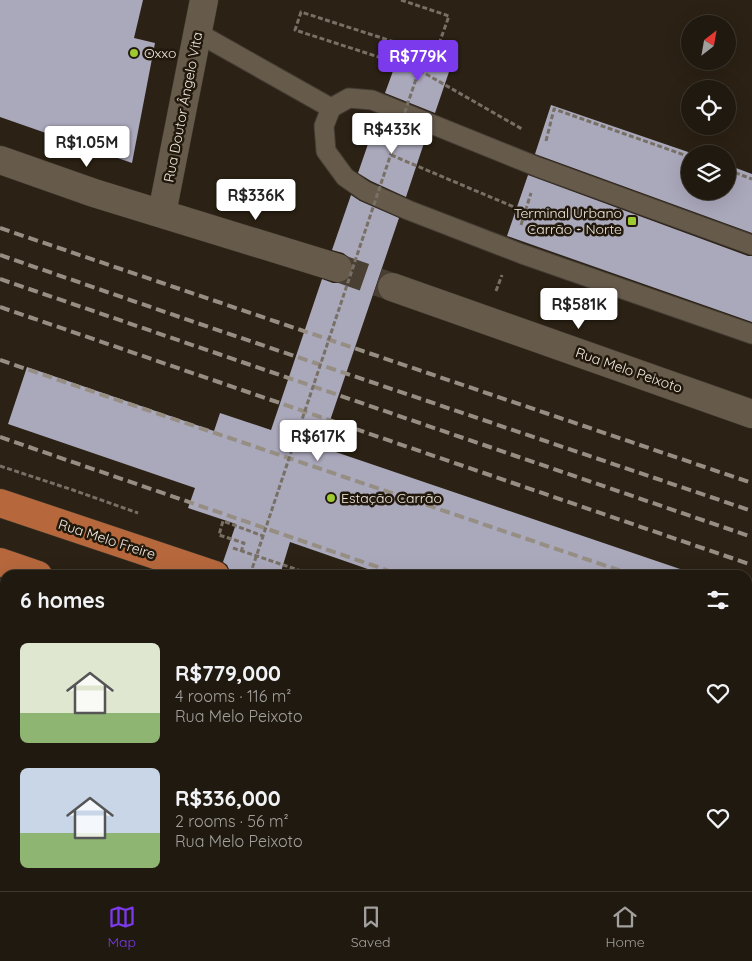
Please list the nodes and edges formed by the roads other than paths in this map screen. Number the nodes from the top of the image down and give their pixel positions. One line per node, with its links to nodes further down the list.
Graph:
1 (204, 0): 2 (main road, Rua Doutor Ângelo Vita)
2 (198, 33): 3 (lane); 5 (main road, Rua Doutor Ângelo Vita)
3 (330, 108): 6 (lane); 9 (lane)
4 (0, 160): 5 (main road)
5 (162, 213): 7 (main road)
6 (752, 245)
7 (338, 268)
8 (392, 287): 10 (main road, Rua Melo Peixoto)
9 (752, 334)
10 (752, 414)
11 (0, 504): 14 (highway, Rua Melo Freire)
12 (0, 562): 13 (highway)
13 (23, 570)
14 (200, 570)

